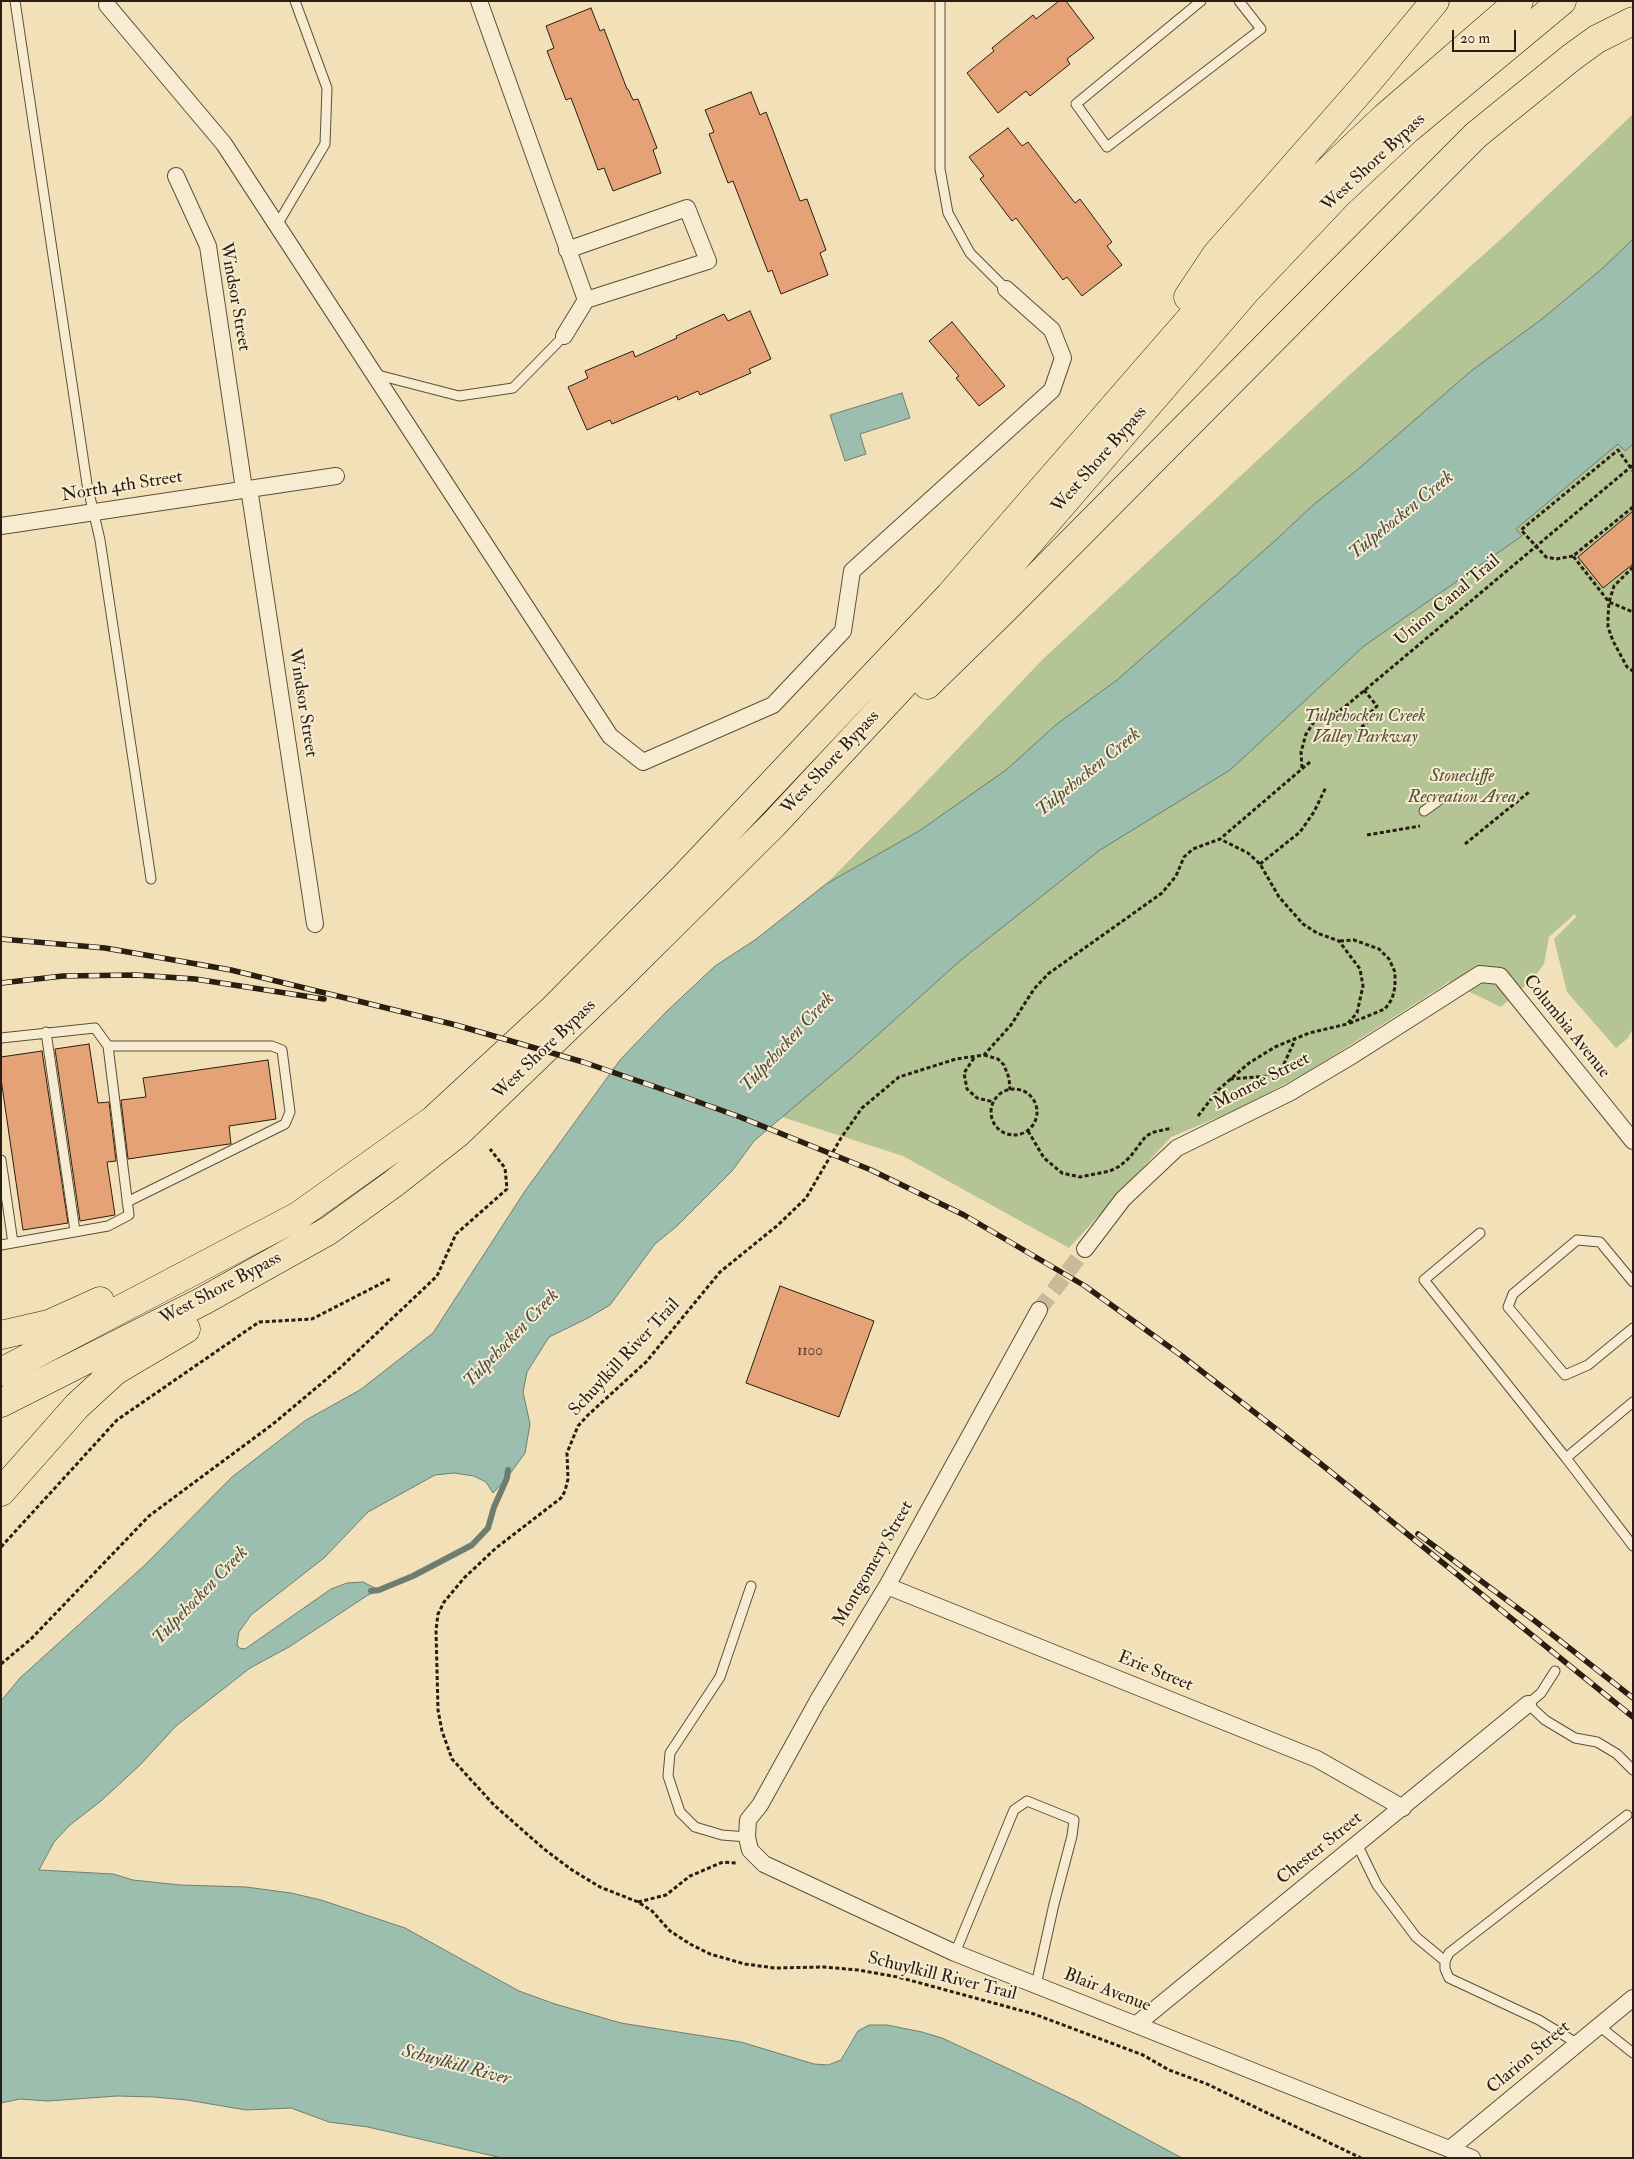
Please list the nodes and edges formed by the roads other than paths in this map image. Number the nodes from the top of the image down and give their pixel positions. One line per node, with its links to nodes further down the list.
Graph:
1 (15, 1): 22 (lane)
2 (295, 1): 13 (lane)
3 (479, 1): 14 (street)
4 (940, 1): 15 (lane)
5 (1201, 1): 6 (lane)
6 (1239, 1)
7 (1435, 1): 19 (highway)
8 (1520, 1): 19 (highway, West Shore Bypass)
9 (1562, 1): 29 (highway, West Shore Bypass)
10 (107, 5): 13 (street)
11 (1633, 21): 29 (highway)
12 (176, 176): 21 (street, Windsor Street)
13 (277, 225): 18 (street)
14 (567, 250): 16 (street); 16 (street)
15 (1006, 289): 18 (street)
16 (586, 300): 17 (street)
17 (564, 336): 18 (lane)
18 (374, 374)
19 (1117, 403): 36 (highway, West Shore Bypass)
20 (336, 476): 21 (street, North 4th Street)
21 (246, 489): 22 (street, North 4th Street); 27 (street, Windsor Street)
22 (94, 512): 23 (street, North 4th Street); 26 (lane)
23 (1, 526)
24 (1438, 801): 25 (lane)
25 (1424, 812)
26 (151, 879)
27 (315, 924)
28 (1480, 974): 33 (street, Columbia Avenue); 42 (street, Monroe Street)
29 (618, 979): 34 (highway, West Shore Bypass)
30 (46, 1032): 31 (lane); 32 (lane); 38 (lane)
31 (1, 1038)
32 (108, 1046): 37 (lane); 37 (lane)
33 (1633, 1141)
34 (447, 1142): 49 (highway, West Shore Bypass); 51 (highway)
35 (1, 1160): 40 (lane)
36 (359, 1172): 46 (highway); 47 (highway, West Shore Bypass)
37 (127, 1202): 38 (lane)
38 (75, 1231): 40 (lane)
39 (1480, 1233): 50 (lane)
40 (13, 1243): 41 (lane)
41 (1, 1245)
42 (1085, 1250)
43 (1633, 1282): 45 (lane)
44 (1039, 1310): 54 (street, Montgomery Street)
45 (1633, 1328)
46 (1, 1335)
47 (1, 1372)
48 (1633, 1402): 50 (lane)
49 (1, 1403)
50 (1566, 1458): 52 (lane)
51 (1, 1492)
52 (1633, 1546)
53 (751, 1586): 60 (lane)
54 (887, 1586): 58 (street, Erie Street); 60 (street, Montgomery Street)
55 (1555, 1672): 56 (lane)
56 (1528, 1704): 57 (lane); 58 (street, Chester Street)
57 (1633, 1770)
58 (1402, 1808): 61 (street, Chester Street)
59 (1627, 1815): 63 (lane)
60 (747, 1837): 62 (street, Blair Avenue)
61 (1357, 1844): 63 (lane); 66 (street, Chester Street)
62 (955, 1953): 64 (street, Blair Avenue); 64 (lane)
63 (1445, 1961): 68 (lane)
64 (1036, 1985): 66 (street, Blair Avenue)
65 (1633, 1998): 67 (street, Clarion Street)
66 (1137, 2024): 70 (street, Blair Avenue)
67 (1599, 2026): 68 (street, Clarion Street); 69 (lane)
68 (1578, 2044): 70 (street, Clarion Street)
69 (1633, 2053)
70 (1450, 2149): 71 (street, Blair Avenue)
71 (1472, 2158)

